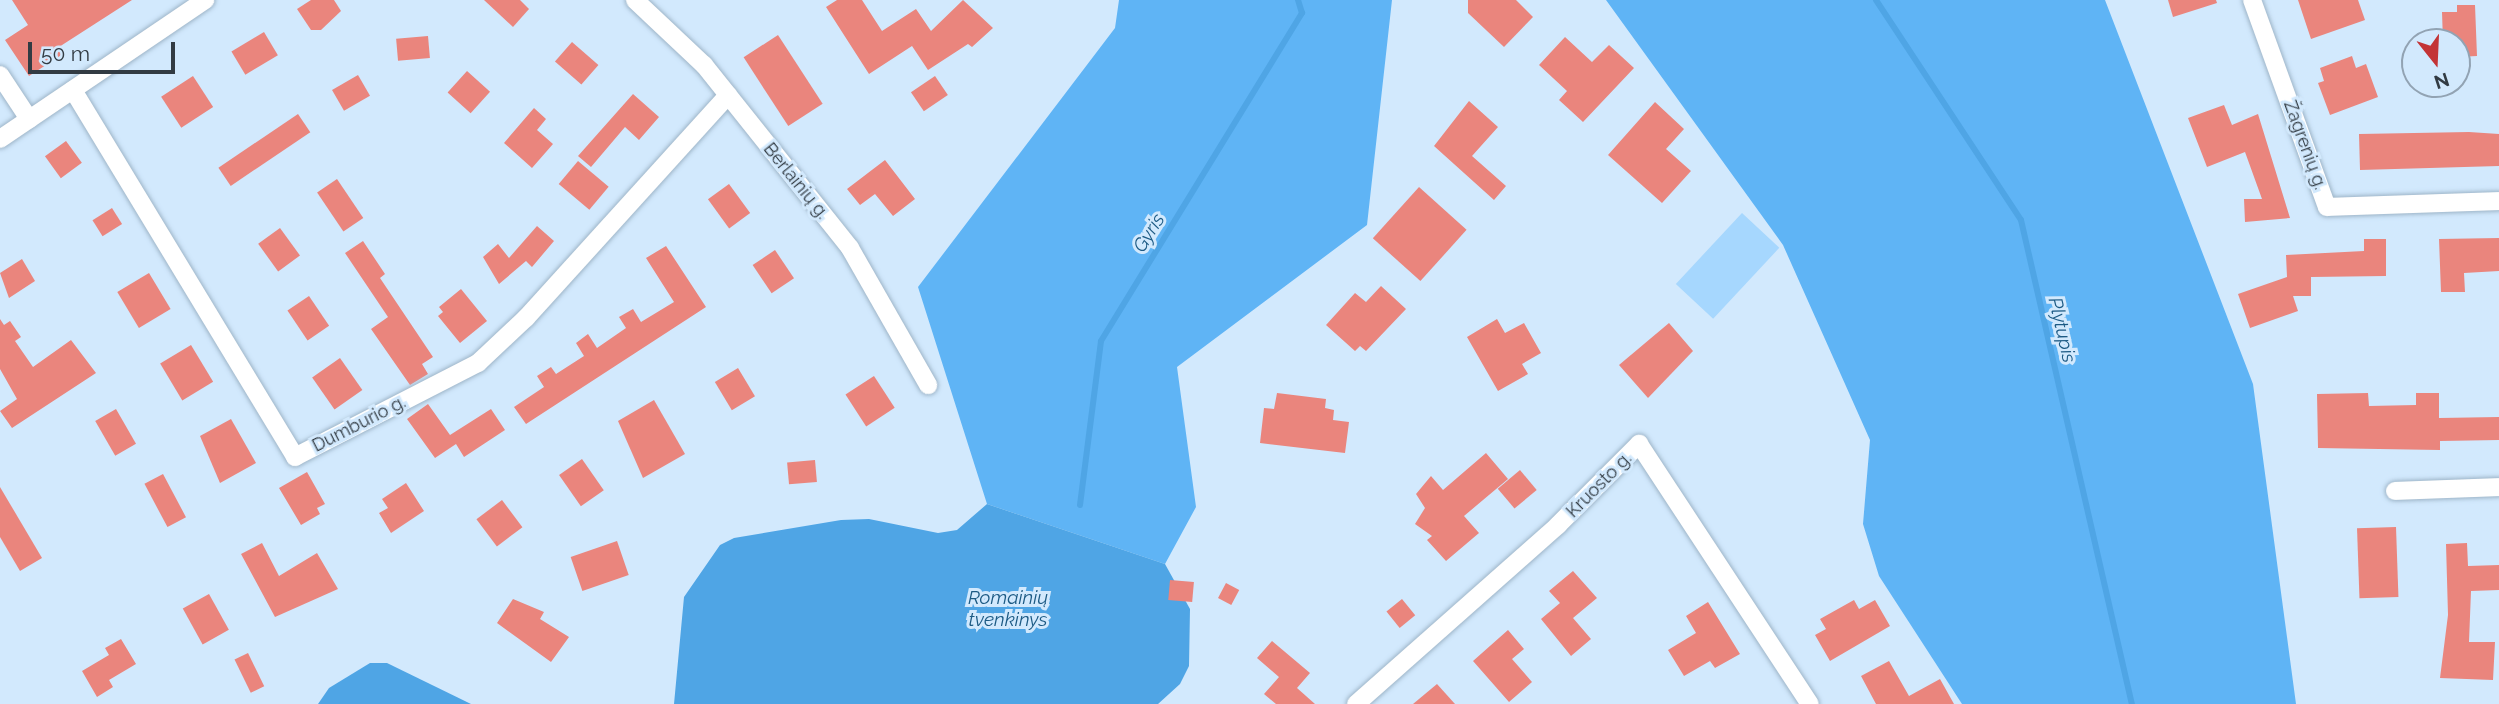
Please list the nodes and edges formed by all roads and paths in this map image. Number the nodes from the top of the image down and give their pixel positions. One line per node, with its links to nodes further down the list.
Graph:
1 (205, 0): 5 (street)
2 (635, 0): 6 (street, Berlainių g.)
3 (2252, 0): 9 (street, Žagrenių g.)
4 (0, 75): 7 (street)
5 (73, 90): 6 (street, Dumburio g.); 7 (street)
6 (728, 95): 10 (street, Berlainių g.)
7 (29, 119): 8 (street)
8 (0, 139)
9 (2499, 201)
10 (928, 384)
11 (2499, 487): 12 (street)
12 (2395, 491)
13 (1356, 704): 14 (street, Kruosto g.)
14 (1811, 704)

